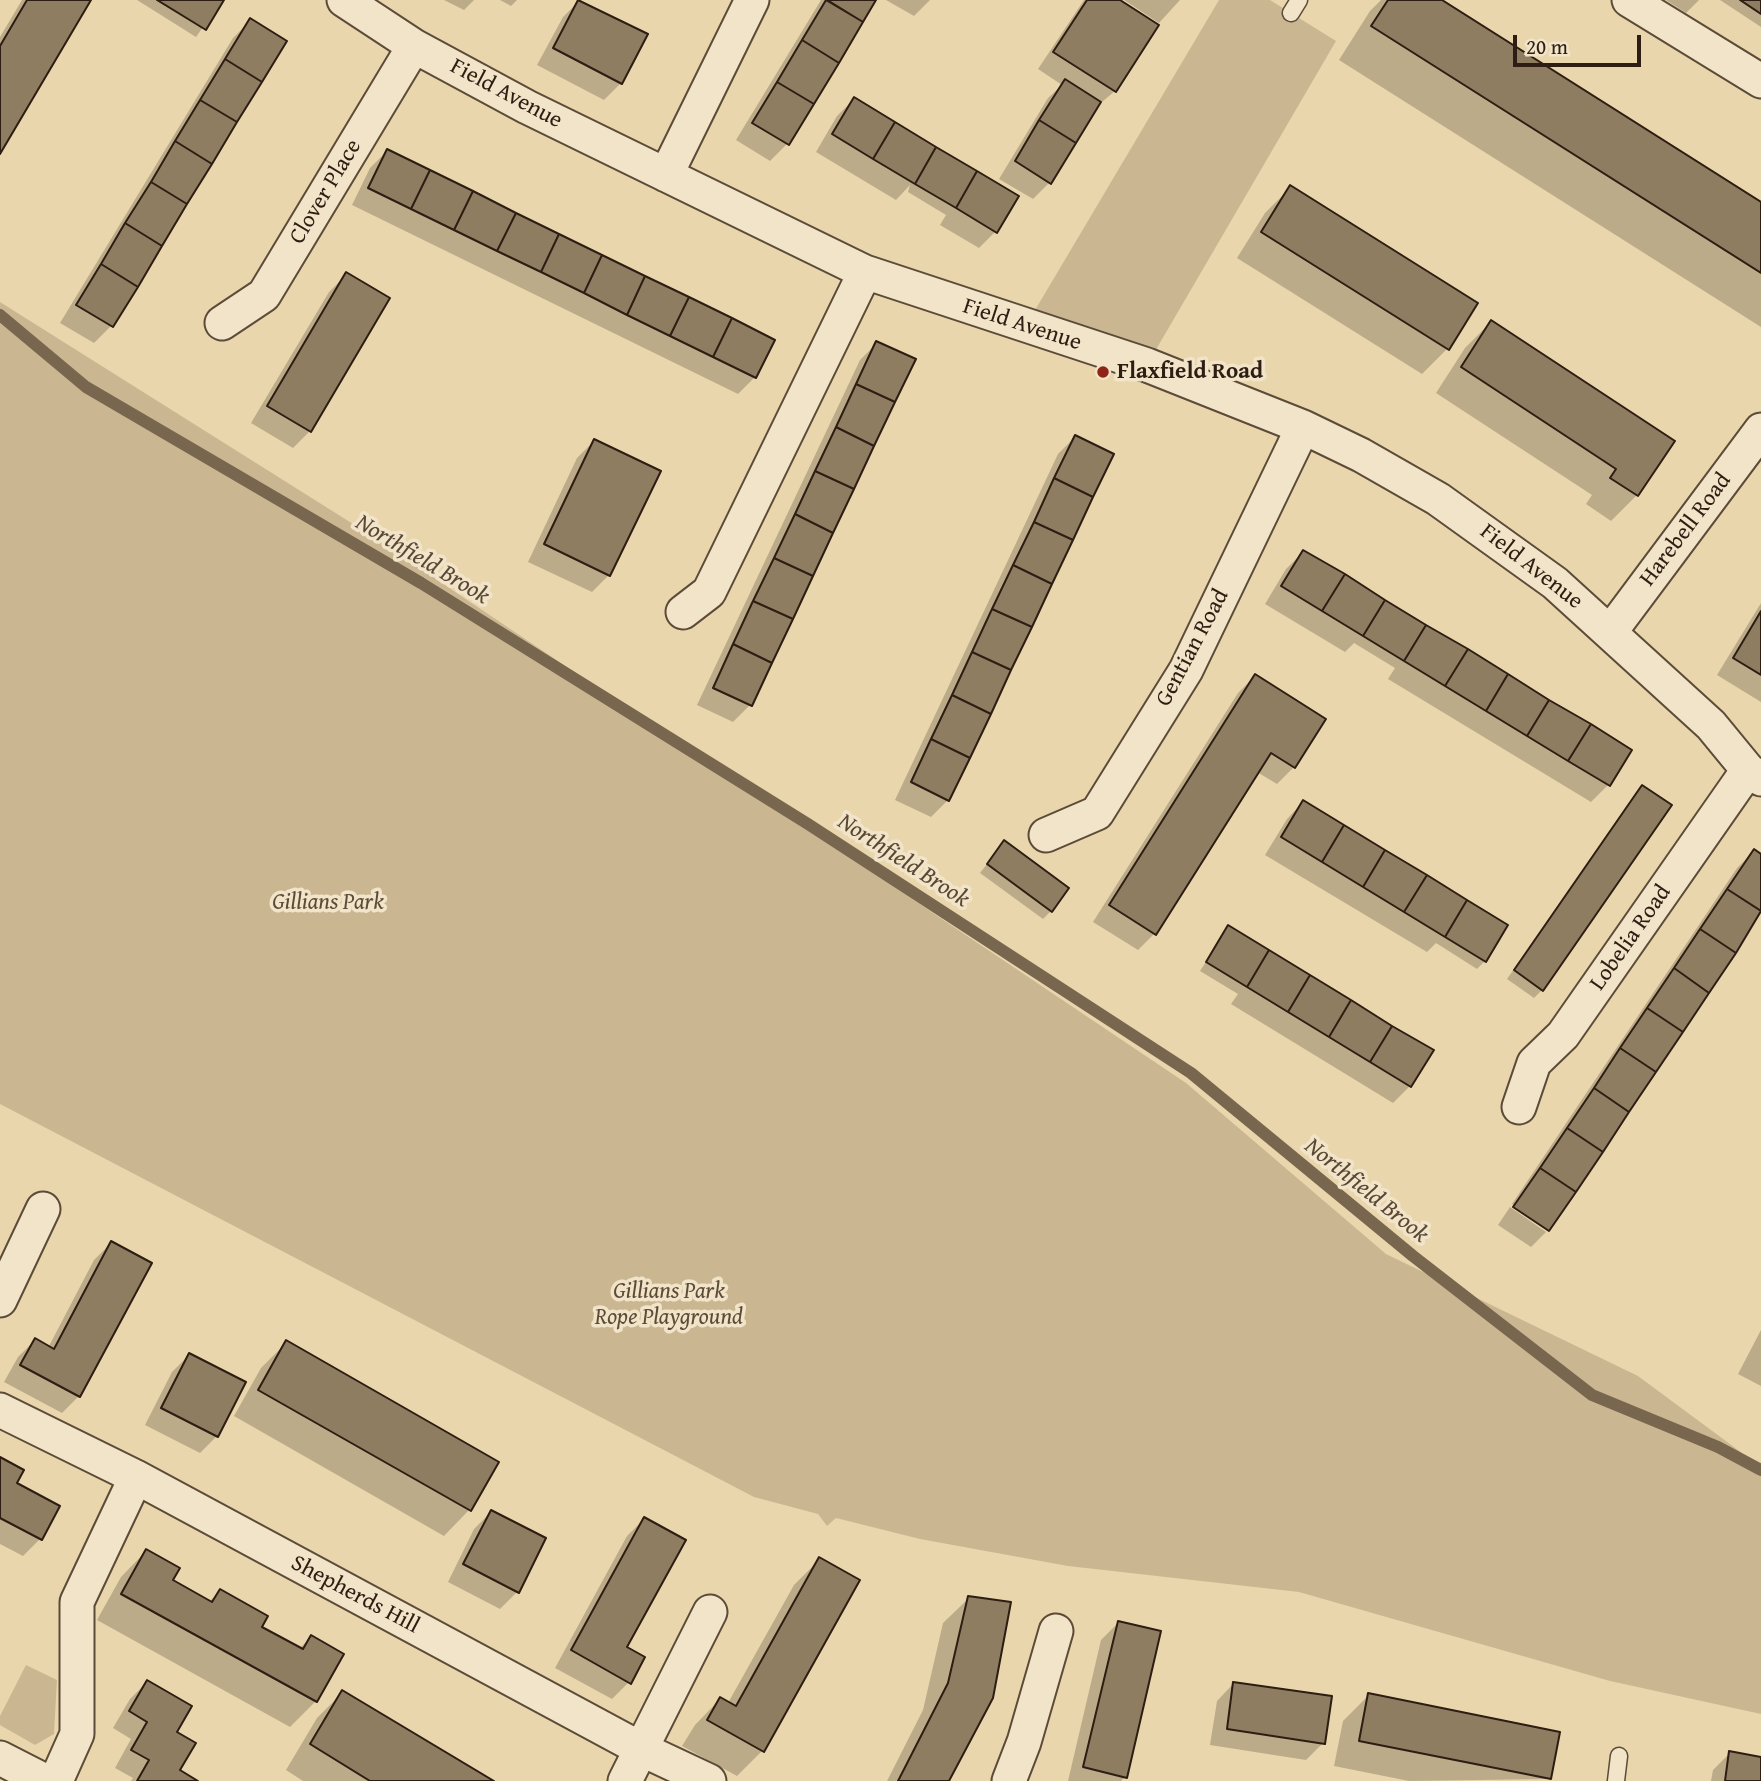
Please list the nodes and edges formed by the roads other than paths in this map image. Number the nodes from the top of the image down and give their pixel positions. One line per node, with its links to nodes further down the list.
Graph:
1 (344, 0): 4 (street, Field Avenue)
2 (752, 0): 6 (street)
3 (1629, 0): 5 (street)
4 (414, 46): 6 (street, Field Avenue); 8 (street, Clover Place)
5 (1761, 81)
6 (666, 175): 7 (street, Field Avenue)
7 (865, 272): 9 (street, Field Avenue); 11 (street)
8 (222, 323)
9 (1303, 427): 12 (street, Field Avenue); 14 (street, Gentian Road)
10 (1761, 430): 12 (street, Harebell Road)
11 (683, 612)
12 (1611, 631): 13 (street, Field Avenue)
13 (1755, 774): 15 (street, Lobelia Road)
14 (1046, 835)
15 (1519, 1107)
16 (43, 1209): 17 (street)
17 (0, 1300)
18 (0, 1410): 19 (street, Shepherds Hill)
19 (136, 1477): 22 (street, Shepherds Hill); 26 (street)
20 (710, 1612): 22 (street)
21 (1056, 1631): 29 (street)
22 (643, 1750): 27 (street); 28 (street, Shepherds Hill)
23 (1619, 1756): 30 (lane)
24 (0, 1758): 25 (street)
25 (46, 1781)
26 (56, 1781)
27 (625, 1781)
28 (709, 1781)
29 (1009, 1781)
30 (1616, 1781)

